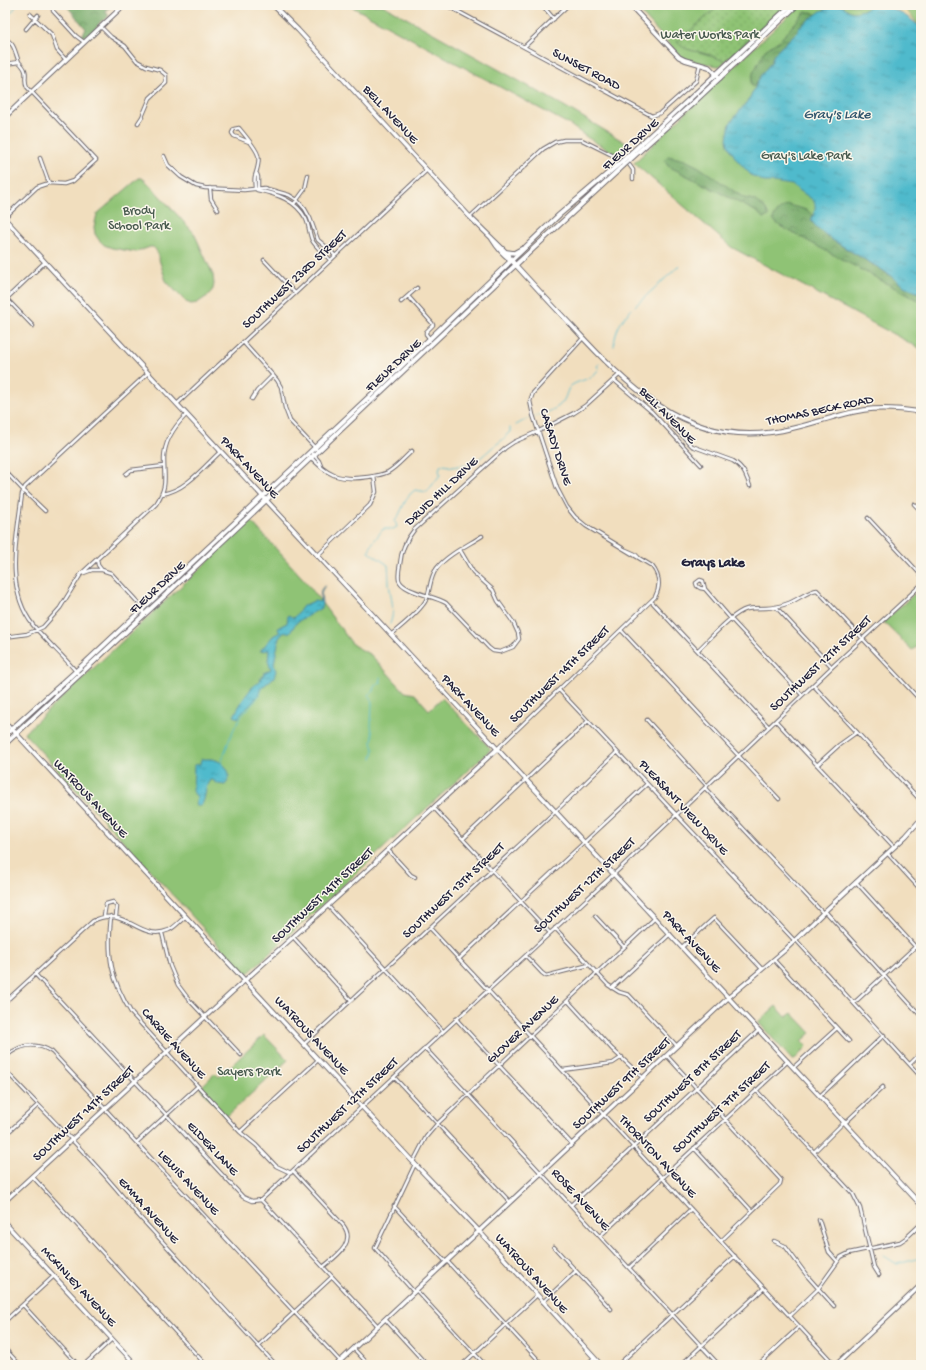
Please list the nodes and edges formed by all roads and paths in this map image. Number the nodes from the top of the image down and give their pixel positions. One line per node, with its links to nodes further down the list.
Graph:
1 (124, 5): 14 (street)
2 (273, 5): 33 (street, BELL AVENUE)
3 (446, 5): 18 (street, SUNSET ROAD)
4 (542, 5): 13 (street)
5 (568, 5): 13 (street)
6 (630, 5): 22 (street)
7 (791, 5): 23 (main road, FLEUR DRIVE)
8 (797, 5): 24 (main road, FLEUR DRIVE)
9 (54, 6): 17 (street)
10 (30, 14): 12 (street)
11 (38, 15): 12 (street)
12 (35, 19): 15 (street); 19 (street)
13 (554, 19): 18 (street)
14 (101, 26): 17 (street); 27 (street)
15 (26, 29)
16 (5, 39): 20 (street)
17 (84, 42): 19 (street)
18 (524, 47): 22 (street, SUNSET ROAD)
19 (66, 60): 25 (street)
20 (19, 62): 21 (street); 25 (street)
21 (5, 64)
22 (700, 64): 23 (street)
23 (716, 74): 24 (street); 29 (main road, FLEUR DRIVE)
24 (720, 78): 29 (main road, FLEUR DRIVE)
25 (31, 92): 26 (street); 36 (street)
26 (5, 117)
27 (138, 123)
28 (249, 142): 28 (street); 38 (street)
29 (644, 144): 32 (main road, FLEUR DRIVE, bridge)
30 (164, 156): 37 (street)
31 (40, 158): 36 (street)
32 (621, 165): 47 (main road, FLEUR DRIVE); 54 (main road, FLEUR DRIVE)
33 (427, 170): 42 (street, BELL AVENUE); 49 (street, SOUTHWEST 23RD STREET)
34 (308, 176): 39 (street)
35 (633, 179): 42 (street)
36 (48, 183): 43 (street)
37 (210, 188): 38 (street); 41 (street)
38 (257, 190): 39 (street); 40 (street)
39 (297, 200): 40 (street); 44 (street)
40 (294, 204): 45 (street)
41 (218, 210)
42 (470, 217): 46 (street, BELL AVENUE)
43 (5, 218): 53 (street, PARK AVENUE)
44 (314, 230): 45 (street); 49 (street)
45 (310, 232): 51 (street)
46 (492, 239): 48 (street, BELL AVENUE); 52 (street, BELL AVENUE)
47 (530, 243): 48 (street); 52 (main road, FLEUR DRIVE)
48 (507, 252): 52 (street, BELL AVENUE)
49 (335, 256): 51 (street, SOUTHWEST 23RD STREET)
50 (264, 260): 56 (street)
51 (330, 260): 56 (street, SOUTHWEST 23RD STREET)
52 (511, 260): 54 (street, BELL AVENUE); 62 (main road, FLEUR DRIVE)
53 (45, 262): 58 (street); 64 (street, PARK AVENUE)
54 (516, 265): 61 (street, BELL AVENUE); 62 (main road, FLEUR DRIVE)
55 (417, 288): 57 (street)
56 (295, 293): 63 (street, SOUTHWEST 23RD STREET)
57 (408, 296): 59 (street); 62 (street)
58 (5, 298): 60 (street)
59 (401, 302)
60 (32, 326)
61 (583, 338): 66 (street, BELL AVENUE); 73 (street, CASADY DRIVE)
62 (432, 341): 74 (main road, FLEUR DRIVE)
63 (243, 342): 65 (street); 69 (street, SOUTHWEST 23RD STREET)
64 (148, 373): 69 (street, PARK AVENUE); 84 (street)
65 (273, 375): 68 (street); 74 (street)
66 (619, 375): 67 (street); 72 (street, THOMAS BECK ROAD)
67 (614, 380): 73 (street, DRUID HILL DRIVE); 78 (street, BELL AVENUE)
68 (252, 399)
69 (177, 404): 71 (street, PARK AVENUE)
70 (921, 412): 72 (street, THOMAS BECK ROAD)
71 (186, 415): 76 (street, PARK AVENUE); 79 (street)
72 (675, 416): 83 (street)
73 (539, 431): 100 (street, DRUID HILL DRIVE); 101 (street, CASADY DRIVE)
74 (316, 450): 77 (main road, FLEUR DRIVE)
75 (412, 451): 82 (street)
76 (220, 452): 85 (street); 86 (street, PARK AVENUE)
77 (311, 455): 82 (street); 86 (main road, FLEUR DRIVE)
78 (701, 465)
79 (164, 466): 81 (street); 85 (street)
80 (5, 472): 84 (street)
81 (126, 474)
82 (374, 476): 93 (street)
83 (750, 486)
84 (23, 490): 88 (street); 106 (street)
85 (162, 494): 94 (street)
86 (264, 499): 93 (street, PARK AVENUE); 103 (main road, FLEUR DRIVE); 104 (main road, FLEUR DRIVE)
87 (914, 504): 89 (street)
88 (45, 511)
89 (921, 511)
90 (868, 518): 97 (street)
91 (482, 536): 92 (street)
92 (460, 550): 100 (street); 100 (street, DRUID HILL DRIVE)
93 (317, 556): 108 (street, PARK AVENUE)
94 (97, 558): 95 (street); 96 (street)
95 (102, 570): 96 (street); 103 (street)
96 (81, 574): 106 (street)
97 (921, 575)
98 (921, 585): 110 (street, SOUTHWEST 12TH STREET)
99 (705, 589): 105 (street)
100 (428, 595): 108 (street)
101 (651, 601): 107 (street, SOUTHWEST 14TH STREET); 111 (street)
102 (776, 607): 105 (street); 110 (street); 112 (street)
103 (144, 608): 104 (street); 113 (main road, FLEUR DRIVE)
104 (143, 616): 113 (main road, FLEUR DRIVE)
105 (731, 619): 111 (street); 116 (street)
106 (38, 630): 109 (street); 113 (street)
107 (621, 630): 115 (street, SOUTHWEST 14TH STREET); 130 (street)
108 (391, 635): 128 (street, PARK AVENUE)
109 (5, 638)
110 (863, 639): 112 (street, SOUTHWEST 12TH STREET); 117 (street)
111 (698, 650): 122 (street)
112 (832, 667): 114 (street, SOUTHWEST 12TH STREET)
113 (78, 673): 123 (main road, FLEUR DRIVE); 125 (main road, FLEUR DRIVE)
114 (813, 685): 116 (street, SOUTHWEST 12TH STREET); 124 (street)
115 (559, 690): 121 (street, PLEASANT VIEW DRIVE); 128 (street, SOUTHWEST 14TH STREET)
116 (802, 696): 119 (street, SOUTHWEST 12TH STREET)
117 (921, 701)
118 (647, 720): 134 (street)
119 (776, 721): 122 (street, SOUTHWEST 12TH STREET); 131 (street)
120 (5, 722): 123 (street, WATROUS AVENUE)
121 (588, 722): 129 (street, PLEASANT VIEW DRIVE); 132 (street)
122 (770, 727): 130 (street, SOUTHWEST 12TH STREET)
123 (12, 729): 125 (street, WATROUS AVENUE); 126 (main road, FLEUR DRIVE)
124 (857, 732): 131 (street); 136 (street)
125 (16, 734): 127 (main road, FLEUR DRIVE); 157 (street, WATROUS AVENUE)
126 (5, 735)
127 (5, 744)
128 (497, 749): 132 (street, PARK AVENUE); 137 (street, SOUTHWEST 14TH STREET)
129 (617, 752): 133 (street, PLEASANT VIEW DRIVE); 138 (street, SOUTHWEST 13TH STREET)
130 (739, 756): 134 (street, SOUTHWEST 12TH STREET); 135 (street)
131 (817, 765): 143 (street)
132 (526, 780): 138 (street, PARK AVENUE); 141 (street)
133 (647, 784): 139 (street, PLEASANT VIEW DRIVE); 142 (street)
134 (706, 787): 139 (street, SOUTHWEST 12TH STREET); 153 (street)
135 (778, 799)
136 (921, 801)
137 (434, 808): 141 (street); 144 (street, SOUTHWEST 14TH STREET)
138 (555, 812): 142 (street, PARK AVENUE); 146 (street, SOUTHWEST 13TH STREET)
139 (676, 815): 147 (street, SOUTHWEST 12TH STREET); 166 (street, PLEASANT VIEW DRIVE)
140 (920, 822): 143 (street, SOUTHWEST 9TH STREET)
141 (463, 839): 146 (street)
142 (584, 843): 147 (street, PARK AVENUE); 151 (street)
143 (894, 846): 145 (street, SOUTHWEST 9TH STREET)
144 (388, 850): 148 (street); 152 (street, SOUTHWEST 14TH STREET)
145 (887, 853): 149 (street, SOUTHWEST 9TH STREET); 150 (street)
146 (492, 870): 151 (street); 160 (street, SOUTHWEST 13TH STREET)
147 (614, 874): 159 (street, PARK AVENUE); 161 (street, SOUTHWEST 12TH STREET)
148 (415, 877)
149 (856, 882): 153 (street, SOUTHWEST 9TH STREET); 167 (street)
150 (921, 890)
151 (521, 901): 163 (street); 172 (street)
152 (328, 906): 165 (street, SOUTHWEST 14TH STREET); 175 (street)
153 (824, 912): 166 (street, SOUTHWEST 9TH STREET); 179 (street)
154 (104, 916): 155 (street); 156 (street); 178 (street)
155 (111, 916): 156 (street); 200 (street, CARRIE AVENUE)
156 (116, 916): 162 (street)
157 (186, 916): 162 (street); 180 (street, WATROUS AVENUE)
158 (595, 916): 168 (street)
159 (655, 918): 164 (street, PARK AVENUE); 168 (street, GLOVER AVENUE)
160 (430, 928): 172 (street, THORNTON AVENUE); 175 (street, SOUTHWEST 13TH STREET)
161 (555, 928): 163 (street, SOUTHWEST 12TH STREET); 174 (street)
162 (162, 932): 188 (street)
163 (550, 933): 171 (street, SOUTHWEST 12TH STREET)
164 (670, 934): 169 (street, PARK AVENUE); 181 (street)
165 (293, 937): 180 (street, SOUTHWEST 14TH STREET); 184 (street)
166 (794, 940): 173 (street, SOUTHWEST 9TH STREET); 187 (street, PLEASANT VIEW DRIVE)
167 (915, 946): 170 (street); 179 (street)
168 (624, 947): 177 (street, GLOVER AVENUE)
169 (682, 947): 176 (street); 183 (street, PARK AVENUE)
170 (921, 953)
171 (526, 956): 174 (street); 182 (street, SOUTHWEST 12TH STREET)
172 (459, 959): 182 (street, THORNTON AVENUE)
173 (774, 960): 176 (street, SOUTHWEST 9TH STREET); 191 (street)
174 (590, 965): 177 (street)
175 (385, 969): 184 (street, SOUTHWEST 13TH STREET); 193 (street)
176 (762, 969): 183 (street, SOUTHWEST 9TH STREET)
177 (596, 973): 181 (street); 185 (street, GLOVER AVENUE)
178 (35, 974): 186 (street); 216 (street, ELDER LANE)
179 (884, 976): 187 (street); 189 (street)
180 (246, 980): 188 (street, SOUTHWEST 14TH STREET); 197 (street, WATROUS AVENUE)
181 (612, 988): 198 (street)
182 (488, 990): 190 (street, SOUTHWEST 12TH STREET); 195 (street, THORNTON AVENUE)
183 (729, 997): 192 (street, PARK AVENUE); 198 (street, SOUTHWEST 9TH STREET)
184 (351, 1000): 197 (street, SOUTHWEST 13TH STREET)
185 (568, 1001): 195 (street, GLOVER AVENUE); 205 (street)
186 (5, 1002)
187 (854, 1003): 194 (street, PLEASANT VIEW DRIVE)
188 (206, 1016): 200 (street, SOUTHWEST 14TH STREET); 202 (street)
189 (921, 1016)
190 (456, 1020): 193 (street, SOUTHWEST 12TH STREET); 209 (street)
191 (837, 1028): 196 (street); 210 (street)
192 (759, 1030): 207 (street, PARK AVENUE); 219 (street, SOUTHWEST 8TH STREET)
193 (443, 1031): 199 (street, SOUTHWEST 12TH STREET)
194 (884, 1035): 208 (street, PLEASANT VIEW DRIVE); 222 (street)
195 (530, 1036): 209 (street, GLOVER AVENUE); 212 (street, THORNTON AVENUE)
196 (849, 1041)
197 (304, 1044): 206 (street, WATROUS AVENUE)
198 (677, 1046): 203 (street, SOUTHWEST 9TH STREET)
199 (425, 1048): 214 (street, SOUTHWEST 12TH STREET); 221 (street, ROSE AVENUE)
200 (167, 1052): 216 (street, SOUTHWEST 14TH STREET); 217 (street, CARRIE AVENUE)
201 (921, 1054): 208 (street)
202 (241, 1055)
203 (667, 1056): 215 (street, SOUTHWEST 9TH STREET); 219 (street)
204 (5, 1057): 225 (street, LEWIS AVENUE)
205 (622, 1057): 212 (street); 215 (street)
206 (318, 1059): 224 (street, WATROUS AVENUE); 231 (street)
207 (788, 1061): 210 (street, PARK AVENUE); 220 (street, SOUTHWEST 7TH STREET)
208 (910, 1064): 213 (street, PLEASANT VIEW DRIVE)
209 (499, 1066): 221 (street, GLOVER AVENUE); 235 (street)
210 (794, 1067): 222 (street, PARK AVENUE)
211 (5, 1070): 223 (street, EMMA AVENUE)
212 (563, 1070): 227 (street, THORNTON AVENUE)
213 (921, 1076)
214 (394, 1077): 224 (street, SOUTHWEST 12TH STREET); 230 (street)
215 (643, 1078): 227 (street, SOUTHWEST 9TH STREET)
216 (136, 1081): 225 (street, SOUTHWEST 14TH STREET); 226 (street, ELDER LANE)
217 (198, 1086): 226 (street); 231 (street, CARRIE AVENUE)
218 (883, 1087): 229 (street)
219 (696, 1088): 228 (street); 236 (street, SOUTHWEST 8TH STREET)
220 (756, 1090): 228 (street, SOUTHWEST 7TH STREET); 238 (street)
221 (468, 1095): 230 (street, GLOVER AVENUE); 241 (street, ROSE AVENUE)
222 (820, 1096): 229 (street, PARK AVENUE)
223 (38, 1105): 232 (street); 233 (street, EMMA AVENUE)
224 (362, 1107): 239 (street, WATROUS AVENUE); 240 (street, SOUTHWEST 12TH STREET)
225 (106, 1108): 233 (street, SOUTHWEST 14TH STREET); 234 (street, LEWIS AVENUE)
226 (166, 1114): 234 (street); 244 (street, ELDER LANE)
227 (604, 1115): 235 (street, SOUTHWEST 9TH STREET); 236 (street, THORNTON AVENUE)
228 (726, 1119): 237 (street, SOUTHWEST 7TH STREET); 251 (street)
229 (845, 1122): 238 (street); 248 (street, PARK AVENUE)
230 (437, 1124): 239 (street, GLOVER AVENUE); 246 (street)
231 (240, 1132): 240 (street, CARRIE AVENUE)
232 (5, 1135)
233 (71, 1140): 242 (street, SOUTHWEST 14TH STREET); 288 (street, EMMA AVENUE)
234 (137, 1142): 279 (street, LEWIS AVENUE)
235 (572, 1144): 241 (street, SOUTHWEST 9TH STREET)
236 (634, 1146): 243 (street, THORNTON AVENUE); 247 (street, SOUTHWEST 8TH STREET)
237 (694, 1148): 243 (street, SOUTHWEST 7TH STREET); 251 (street)
238 (814, 1152): 260 (street)
239 (414, 1163): 249 (street, GLOVER AVENUE); 255 (street, WATROUS AVENUE)
240 (292, 1172): 244 (street, SOUTHWEST 12TH STREET); 264 (street, CARRIE AVENUE)
241 (541, 1173): 246 (street, SOUTHWEST 9TH STREET); 247 (street, ROSE AVENUE)
242 (32, 1176): 245 (street, SOUTHWEST 14TH STREET); 300 (street)
243 (662, 1178): 250 (street, THORNTON AVENUE); 256 (street, SOUTHWEST 7TH STREET)
244 (261, 1200): 264 (street)
245 (5, 1201)
246 (510, 1202): 255 (street, SOUTHWEST 9TH STREET)
247 (571, 1205): 256 (street, ROSE AVENUE)
248 (921, 1205)
249 (394, 1206): 262 (street); 273 (street, GLOVER AVENUE)
250 (691, 1209): 257 (street, THORNTON AVENUE); 265 (street)
251 (752, 1211): 257 (street)
252 (819, 1220): 263 (street)
253 (5, 1223): 268 (street, MCKINLEY AVENUE)
254 (921, 1224): 260 (street)
255 (479, 1231): 262 (street, SOUTHWEST 9TH STREET); 274 (street, WATROUS AVENUE)
256 (600, 1236): 265 (street, ROSE AVENUE)
257 (720, 1241): 261 (street, THORNTON AVENUE)
258 (774, 1241): 272 (street)
259 (554, 1247): 266 (street)
260 (869, 1249): 263 (street); 267 (street)
261 (735, 1256): 271 (street, THORNTON AVENUE); 280 (street)
262 (446, 1261): 273 (street, SOUTHWEST 9TH STREET); 284 (street)
263 (837, 1261): 272 (street)
264 (323, 1267): 269 (street)
265 (629, 1268): 280 (street, ROSE AVENUE)
266 (576, 1271): 275 (street); 278 (street)
267 (879, 1275)
268 (54, 1276): 276 (street); 287 (street, MCKINLEY AVENUE)
269 (332, 1277): 279 (street); 285 (street)
270 (921, 1286): 314 (street)
271 (764, 1288): 281 (street, THORNTON AVENUE); 289 (street)
272 (818, 1288): 277 (street); 281 (street)
273 (415, 1291): 282 (street, SOUTHWEST 9TH STREET); 292 (street)
274 (537, 1295): 275 (street, WATROUS AVENUE); 284 (street)
275 (543, 1302): 293 (street, WATROUS AVENUE)
276 (23, 1305): 283 (street); 297 (street)
277 (834, 1306)
278 (611, 1309)
279 (294, 1312): 288 (street); 295 (street, LEWIS AVENUE)
280 (672, 1314): 289 (street, ROSE AVENUE); 310 (street)
281 (790, 1316): 286 (street, THORNTON AVENUE)
282 (385, 1319): 285 (street, SOUTHWEST 9TH STREET); 304 (street)
283 (5, 1321)
284 (505, 1325): 292 (street); 307 (street)
285 (378, 1326): 291 (street, SOUTHWEST 9TH STREET)
286 (799, 1327): 313 (street); 314 (street, THORNTON AVENUE)
287 (112, 1339): 298 (street); 299 (street, MCKINLEY AVENUE)
288 (258, 1346): 301 (street, EMMA AVENUE)
289 (701, 1346): 311 (street); 312 (street, ROSE AVENUE)
290 (5, 1349): 296 (street)
291 (354, 1349): 295 (street, SOUTHWEST 9TH STREET); 303 (street)
292 (474, 1354): 305 (street); 306 (street)
293 (594, 1358): 308 (street); 309 (street, WATROUS AVENUE)
294 (921, 1360): 315 (street)
295 (340, 1362): 302 (street, SOUTHWEST 9TH STREET)
296 (20, 1365)
297 (78, 1365)
298 (84, 1365)
299 (136, 1365)
300 (206, 1365)
301 (276, 1365)
302 (336, 1365)
303 (369, 1365)
304 (427, 1365)
305 (462, 1365)
306 (485, 1365)
307 (543, 1365)
308 (586, 1365)
309 (601, 1365)
310 (618, 1365)
311 (681, 1365)
312 (719, 1365)
313 (758, 1365)
314 (835, 1365)
315 (915, 1365)

